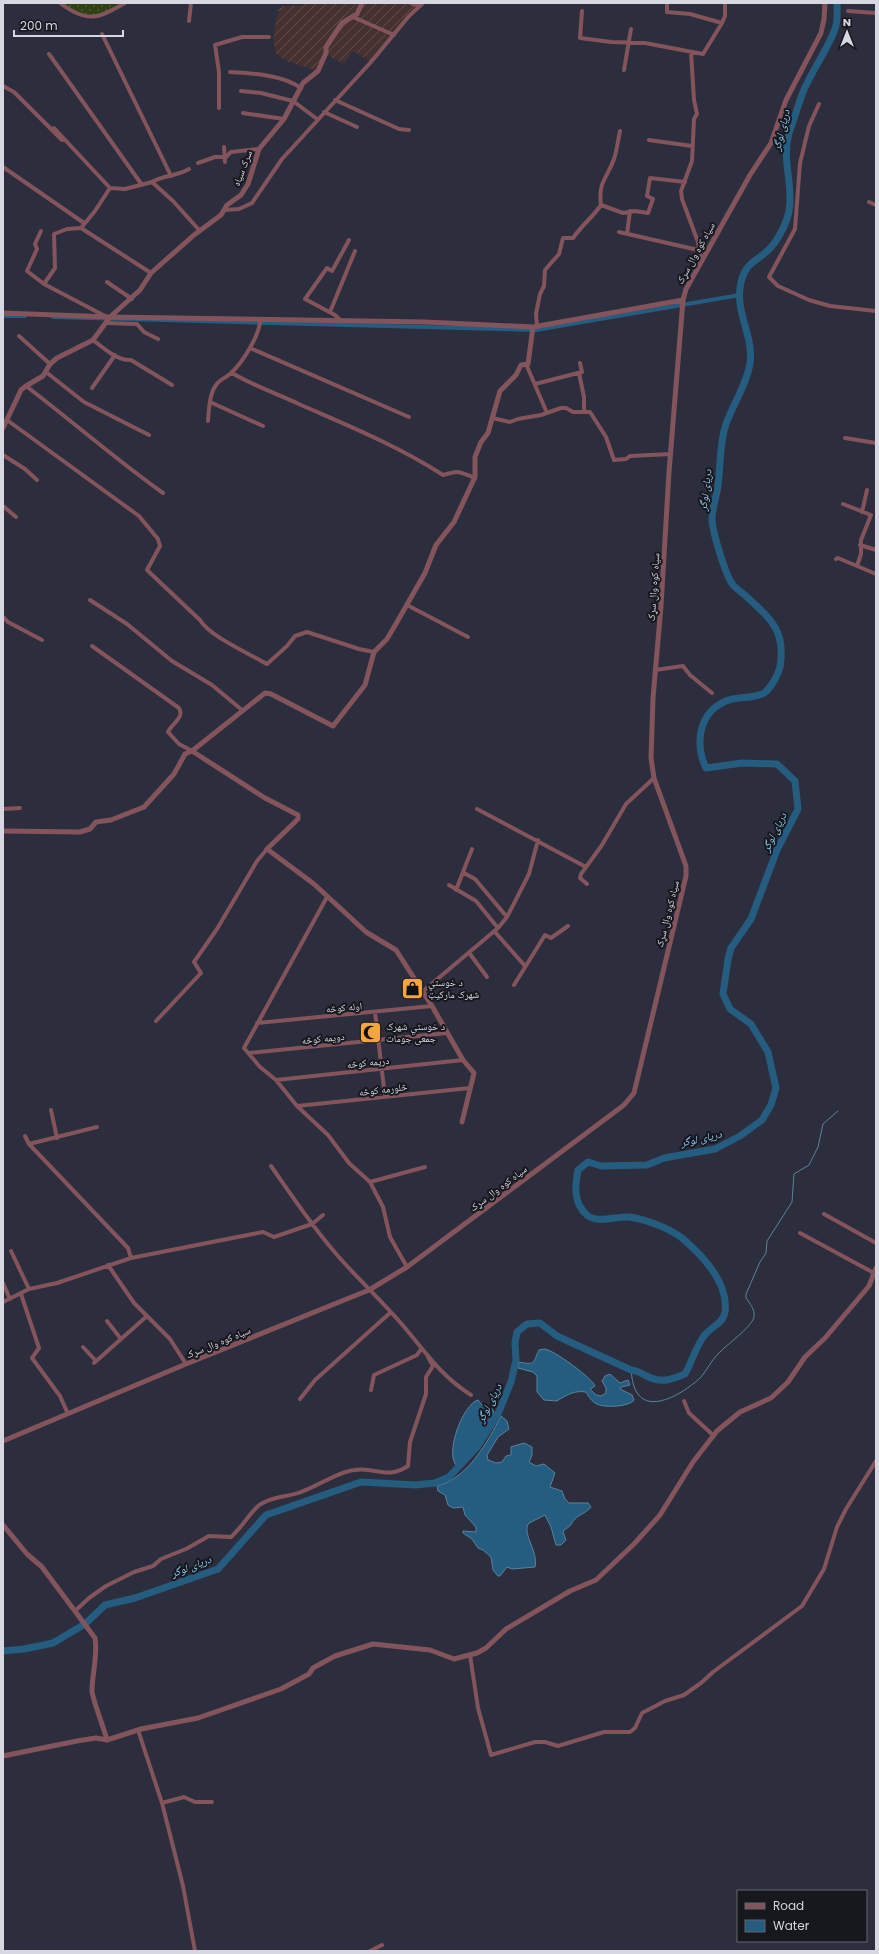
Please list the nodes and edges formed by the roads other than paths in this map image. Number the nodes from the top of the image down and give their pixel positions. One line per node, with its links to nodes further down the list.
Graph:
1 (60, 3): 2 (street)
2 (125, 3)
3 (191, 3): 14 (street)
4 (362, 3): 13 (street, سرک سیاه)
5 (411, 3): 9 (street)
6 (667, 3): 15 (street)
7 (724, 3): 15 (street)
8 (825, 3): 68 (street, سیاه کوه وال سړک)
9 (422, 5): 18 (street)
10 (582, 11): 20 (street)
11 (848, 11): 12 (street)
12 (876, 13)
13 (353, 17): 18 (street); 26 (street, سرک سیاه)
14 (189, 21)
15 (722, 23): 21 (street)
16 (631, 29): 20 (street)
17 (102, 34): 49 (street)
18 (394, 35): 28 (street)
19 (269, 37): 31 (street)
20 (629, 44): 21 (street); 23 (street)
21 (691, 52): 42 (street)
22 (50, 54): 52 (street)
23 (624, 70)
24 (230, 72): 26 (street)
25 (3, 86): 40 (street)
26 (300, 88): 29 (street, سرک سیاه)
27 (241, 91): 29 (street)
28 (335, 100): 32 (street); 38 (street)
29 (293, 101): 34 (street, سرک سیاه); 35 (street)
30 (819, 104): 74 (street)
31 (219, 108)
32 (324, 112): 35 (street); 36 (street)
33 (243, 113): 34 (street)
34 (284, 119): 44 (street, سرک سیاه)
35 (317, 119): 57 (street)
36 (357, 127)
37 (54, 128): 53 (street)
38 (409, 130)
39 (620, 131): 55 (street)
40 (62, 140)
41 (649, 140): 42 (street)
42 (692, 146): 51 (street)
43 (224, 147): 45 (street)
44 (259, 149): 45 (street); 57 (street, سرک سیاه)
45 (225, 160): 46 (street)
46 (198, 164)
47 (3, 167): 59 (street)
48 (189, 168): 49 (street)
49 (171, 176): 50 (street)
50 (152, 182): 52 (street); 62 (street)
51 (685, 182): 58 (street); 66 (street)
52 (142, 185): 53 (street)
53 (110, 188): 59 (street)
54 (869, 202): 56 (street)
55 (600, 205): 58 (street); 80 (street)
56 (876, 205)
57 (225, 210): 62 (street, سرک سیاه)
58 (630, 211): 64 (street)
59 (84, 222): 60 (street)
60 (80, 228): 69 (street); 71 (street)
61 (41, 230): 71 (street)
62 (200, 231): 69 (street, سرک سیاه)
63 (619, 232): 64 (street)
64 (627, 234): 66 (street)
65 (349, 240): 75 (street)
66 (698, 250): 68 (street)
67 (355, 251): 75 (street)
68 (701, 262): 73 (street, سیاه کوه وال سړک)
69 (151, 273): 72 (street, سرک سیاه)
70 (107, 282): 72 (street)
71 (44, 284): 77 (street)
72 (132, 299): 77 (street, سرک سیاه)
73 (683, 303): 80 (street); 108 (street, سیاه کوه وال سړک)
74 (876, 311)
75 (330, 312): 78 (street)
76 (3, 313): 77 (street)
77 (108, 319): 79 (street); 82 (street); 83 (street, سرک سیاه)
78 (340, 320): 79 (street); 80 (street)
79 (260, 321): 84 (street)
80 (534, 328): 88 (street)
81 (19, 336): 87 (street)
82 (158, 339)
83 (93, 340): 85 (street); 87 (street)
84 (250, 348): 90 (street); 99 (street)
85 (115, 355): 93 (street); 95 (street)
86 (580, 363): 91 (street)
87 (50, 364): 89 (street)
88 (526, 364): 92 (street); 100 (street)
89 (46, 372): 94 (street); 105 (street)
90 (232, 372): 96 (street); 110 (street)
91 (579, 373): 92 (street); 97 (street)
92 (535, 384): 98 (street)
93 (172, 385)
94 (26, 386): 101 (street); 113 (street)
95 (92, 388)
96 (210, 402): 102 (street); 103 (street)
97 (584, 412): 98 (street); 108 (street)
98 (547, 413): 100 (street)
99 (409, 417)
100 (492, 418): 110 (street)
101 (7, 420): 104 (street); 129 (street)
102 (208, 421)
103 (263, 426)
104 (3, 428)
105 (149, 435)
106 (845, 438): 107 (street)
107 (876, 443)
108 (671, 454): 130 (street, سیاه کوه وال سړک)
109 (3, 455): 111 (street)
110 (475, 478): 124 (street)
111 (36, 480)
112 (867, 490): 116 (street)
113 (163, 493)
114 (843, 504): 116 (street)
115 (3, 506): 117 (street)
116 (862, 512): 118 (street)
117 (16, 517)
118 (860, 545): 119 (street); 121 (street)
119 (876, 550)
120 (836, 559): 121 (street)
121 (857, 566): 122 (street)
122 (876, 574)
123 (90, 600): 132 (street)
124 (407, 605): 126 (street); 129 (street)
125 (3, 617): 127 (street)
126 (468, 637)
127 (42, 640)
128 (92, 646): 133 (street)
129 (374, 652): 132 (street)
130 (655, 670): 131 (street); 134 (street, سیاه کوه وال سړک)
131 (712, 693)
132 (242, 710): 133 (street)
133 (192, 751): 138 (street); 140 (street)
134 (654, 778): 142 (street); 186 (street, سیاه کوه وال سړک)
135 (20, 808): 136 (street)
136 (3, 809)
137 (477, 809): 139 (street)
138 (3, 831)
139 (538, 840): 142 (street); 148 (street)
140 (267, 849): 147 (street); 158 (street)
141 (472, 849): 143 (street)
142 (586, 867): 144 (street)
143 (464, 873): 146 (street); 148 (street)
144 (587, 884)
145 (449, 885): 146 (street)
146 (456, 890): 150 (street)
147 (327, 897): 155 (street); 159 (street)
148 (507, 917): 150 (street)
149 (568, 926): 152 (street)
150 (497, 930): 151 (street); 152 (street)
151 (470, 954): 153 (street); 155 (street)
152 (524, 966): 154 (street)
153 (487, 977)
154 (514, 985)
155 (422, 992): 156 (street)
156 (432, 1006): 157 (street, اوله کوڅه); 160 (street)
157 (375, 1012): 159 (street, اوله کوڅه); 161 (street)
158 (156, 1021)
159 (257, 1023): 162 (street)
160 (447, 1033): 161 (street, دویمه کوڅه); 163 (street)
161 (378, 1040): 162 (street, دویمه کوڅه); 164 (street)
162 (249, 1053): 165 (street)
163 (463, 1060): 164 (street, دریمه کوڅه); 166 (street)
164 (381, 1069): 165 (street, دریمه کوڅه); 167 (street)
165 (276, 1080): 168 (street)
166 (470, 1088): 167 (street, څلورمه کوڅه); 170 (street)
167 (384, 1097): 168 (street, څلورمه کوڅه)
168 (297, 1106): 177 (street)
169 (51, 1110): 173 (street)
170 (462, 1122)
171 (97, 1127): 173 (street)
172 (25, 1136): 174 (street)
173 (57, 1138): 174 (street)
174 (29, 1144): 184 (street)
175 (271, 1166): 180 (street)
176 (425, 1167): 177 (street)
177 (370, 1182): 186 (street)
178 (824, 1214): 182 (street)
179 (323, 1216): 180 (street)
180 (312, 1224): 184 (street); 190 (street)
181 (800, 1233): 187 (street)
182 (876, 1243)
183 (11, 1251): 189 (street)
184 (131, 1258): 185 (street)
185 (108, 1266): 189 (street); 195 (street)
186 (407, 1267): 190 (street, سیاه کوه وال سړک)
187 (875, 1271): 207 (street)
188 (3, 1283): 192 (street)
189 (30, 1289): 191 (street)
190 (369, 1290): 194 (street); 201 (street, سیاه کوه وال سړک)
191 (21, 1294): 192 (street); 206 (street)
192 (10, 1298): 193 (street)
193 (3, 1302)
194 (391, 1312): 199 (street); 204 (street)
195 (147, 1316): 197 (street); 201 (street)
196 (107, 1321): 197 (street)
197 (121, 1339): 198 (street)
198 (83, 1347)
199 (421, 1350): 200 (street); 202 (street)
200 (428, 1357): 203 (street); 211 (street)
201 (186, 1364): 206 (street, سیاه کوه وال سړک)
202 (371, 1390)
203 (471, 1395)
204 (300, 1399)
205 (684, 1402): 207 (street)
206 (68, 1414): 208 (street, سیاه کوه وال سړک)
207 (714, 1436): 212 (street)
208 (3, 1441)
209 (876, 1461): 212 (street)
210 (3, 1525): 211 (street)
211 (75, 1611): 214 (street)
212 (470, 1655): 213 (street)
213 (138, 1730): 214 (street); 217 (street)
214 (107, 1740): 215 (street)
215 (3, 1756)
216 (212, 1802): 217 (street)
217 (162, 1803): 219 (street)
218 (382, 1945): 220 (street)
219 (195, 1951)
220 (370, 1951)

